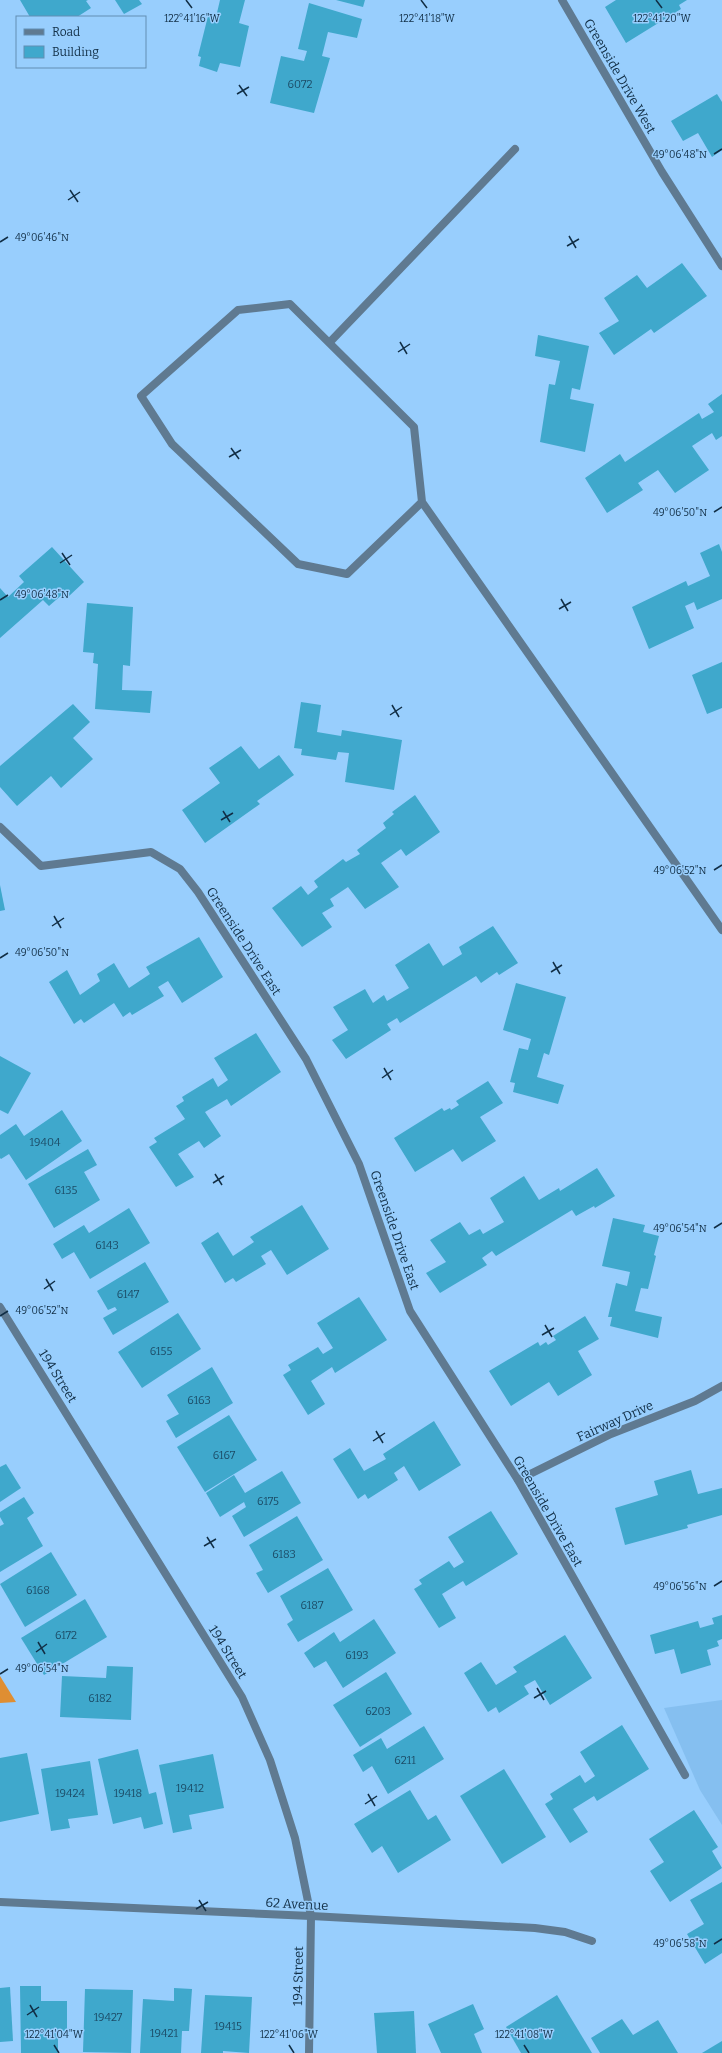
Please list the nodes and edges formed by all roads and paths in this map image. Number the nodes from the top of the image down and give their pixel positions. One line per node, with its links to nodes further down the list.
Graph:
1 (562, 0): 3 (street, Greenside Drive West)
2 (515, 149): 4 (street)
3 (722, 266)
4 (330, 342): 5 (street); 5 (street)
5 (422, 502): 7 (street)
6 (0, 827): 10 (street, Greenside Drive East)
7 (722, 930)
8 (0, 1307): 13 (street, 194 Street)
9 (722, 1386): 10 (street, Fairway Drive)
10 (518, 1480): 11 (street, Greenside Drive East)
11 (686, 1775)
12 (0, 1902): 13 (street, 62 Avenue)
13 (311, 1916): 14 (street, 62 Avenue); 15 (street, 194 Street)
14 (592, 1941)
15 (310, 2053)

